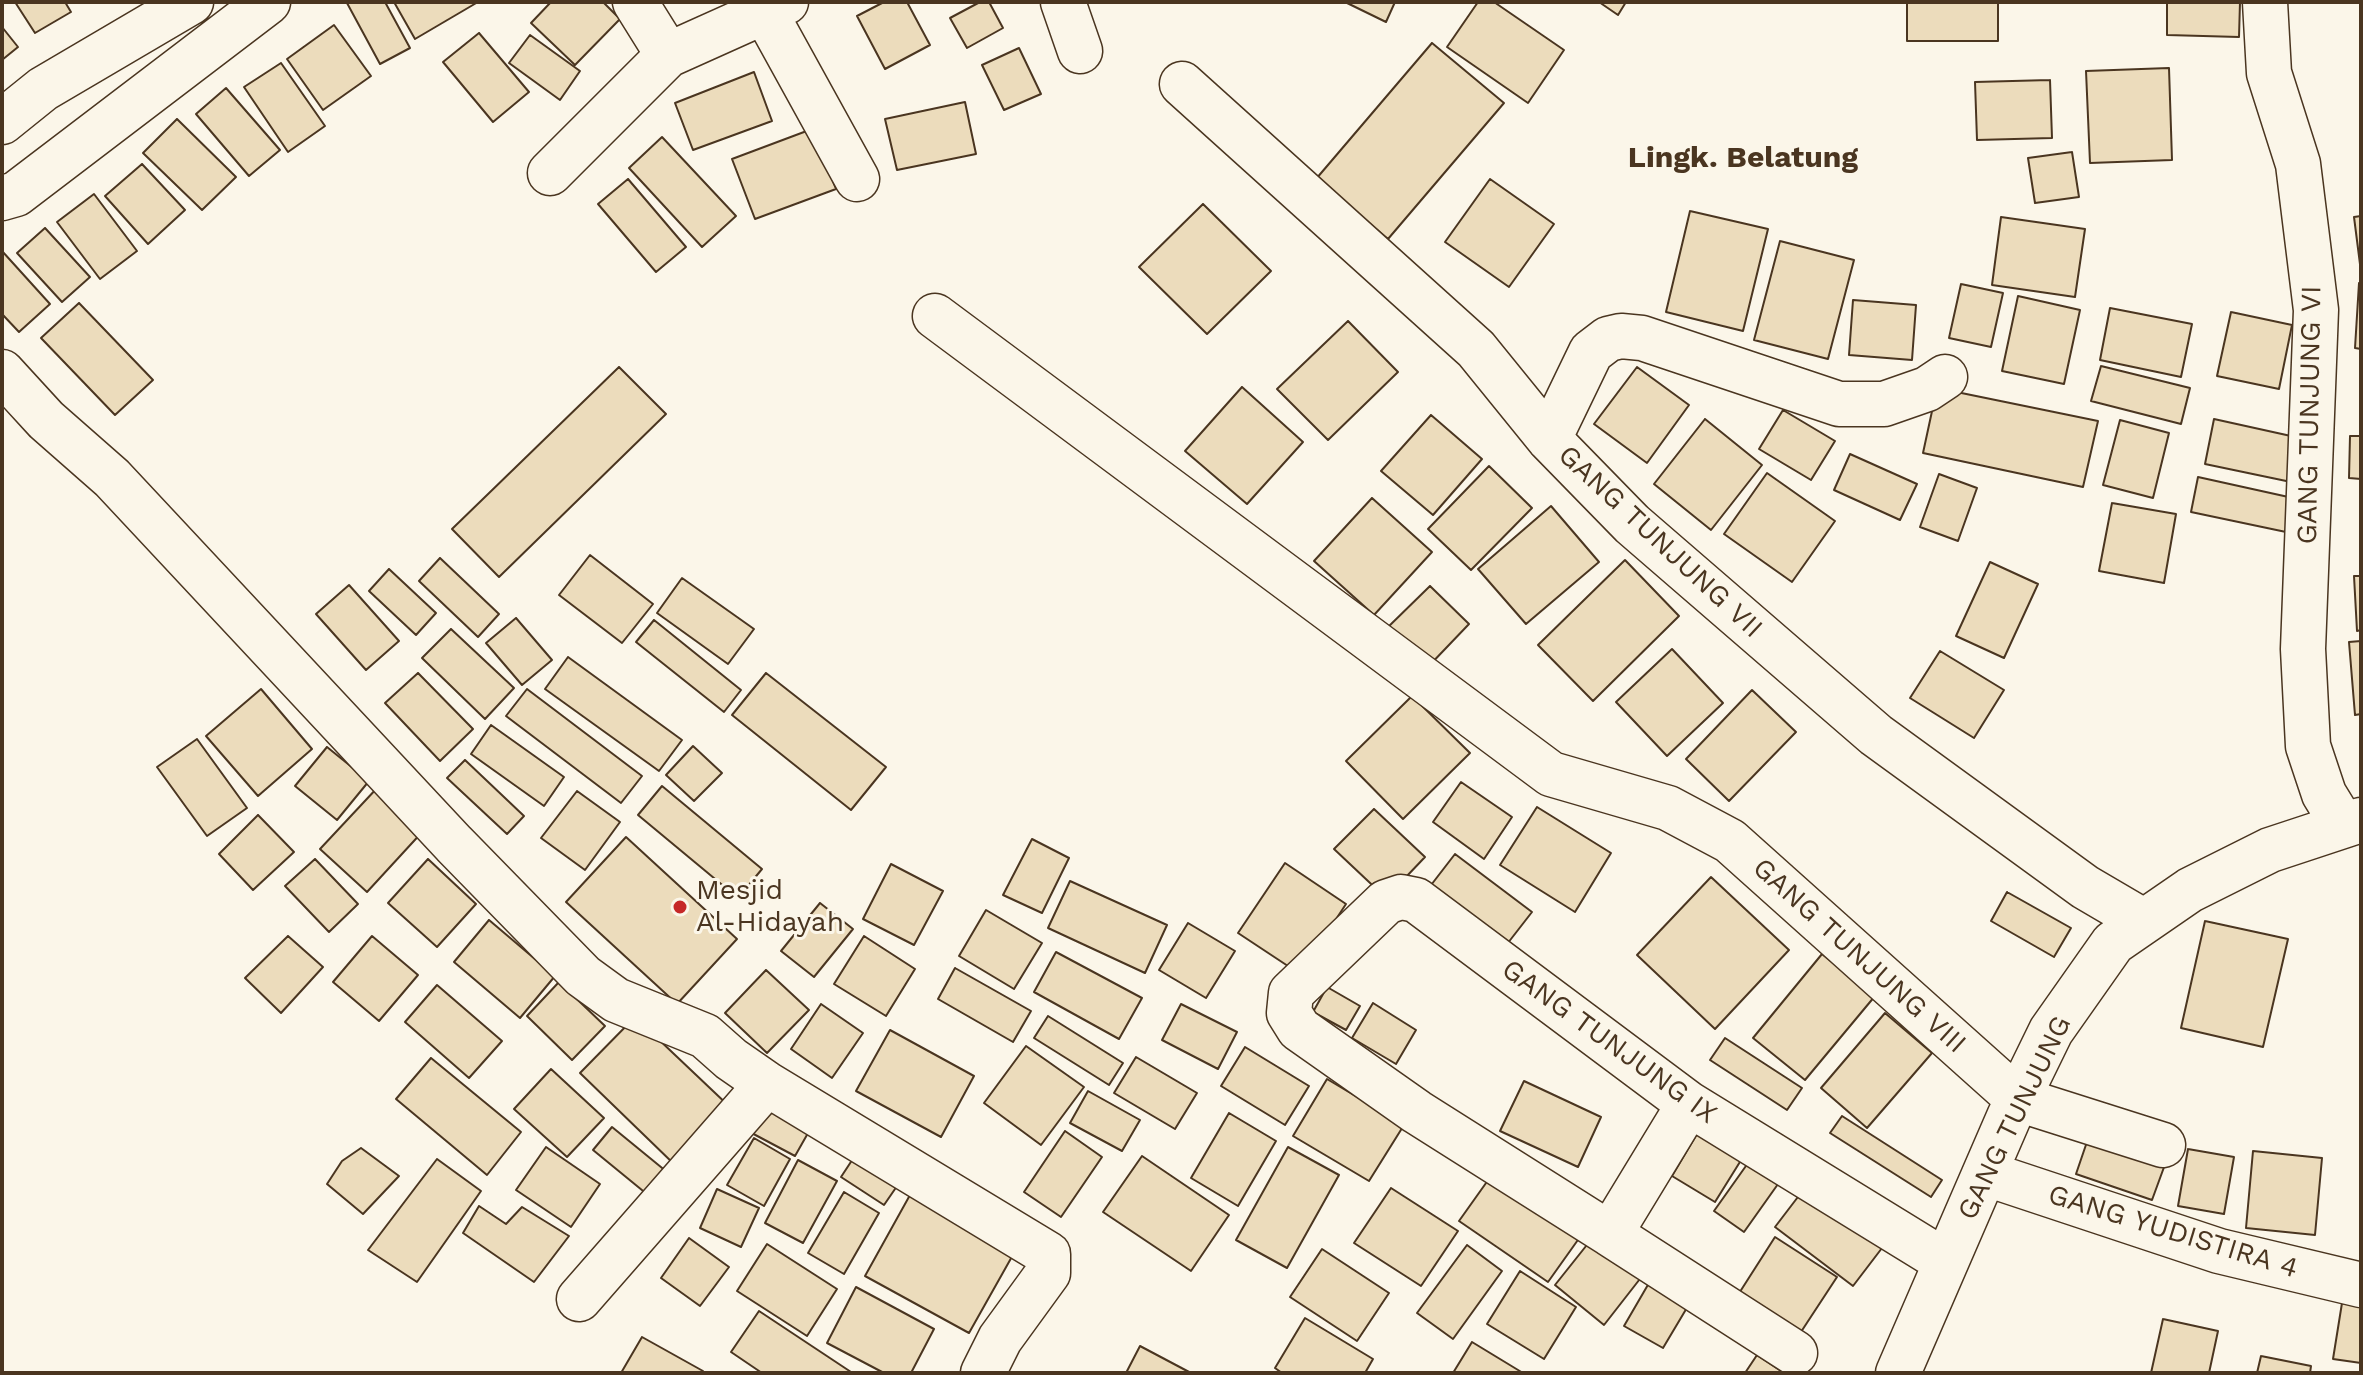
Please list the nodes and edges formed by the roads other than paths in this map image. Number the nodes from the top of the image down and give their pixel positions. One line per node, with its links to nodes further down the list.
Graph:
1 (191, 2): 7 (street)
2 (268, 2): 11 (street)
3 (635, 2): 9 (street)
4 (1063, 2): 8 (street)
5 (2265, 2): 20 (street, GANG TUNJUNG VI)
6 (776, 8): 9 (street); 14 (street)
7 (112, 46): 11 (street); 12 (street)
8 (1080, 51)
9 (668, 55): 13 (street)
10 (1182, 84): 19 (street, GANG TUNJUNG VII)
11 (144, 96): 15 (street)
12 (2, 122)
13 (550, 173)
14 (857, 179)
15 (2, 198)
16 (935, 316): 23 (street, GANG TUNJUNG VIII)
17 (2, 372): 22 (street)
18 (1945, 377): 19 (street)
19 (1549, 439): 21 (street, GANG TUNJUNG VII)
20 (2352, 823): 21 (street, GANG TUNJUNG)
21 (2143, 921): 23 (street, GANG TUNJUNG)
22 (767, 1084): 30 (street); 32 (street)
23 (2018, 1099): 25 (street, GANG TUNJUNG VIII); 26 (street, GANG TUNJUNG)
24 (1689, 1104): 27 (street); 27 (street, GANG TUNJUNG IX); 28 (street, GANG TUNJUNG IX)
25 (2163, 1145)
26 (1987, 1174): 28 (street, GANG TUNJUNG); 29 (street, GANG YUDISTIRA 4)
27 (1610, 1234): 31 (street)
28 (1939, 1277): 33 (street, GANG TUNJUNG)
29 (2361, 1285)
30 (579, 1299)
31 (1795, 1353)
32 (983, 1373)
33 (1898, 1373)

